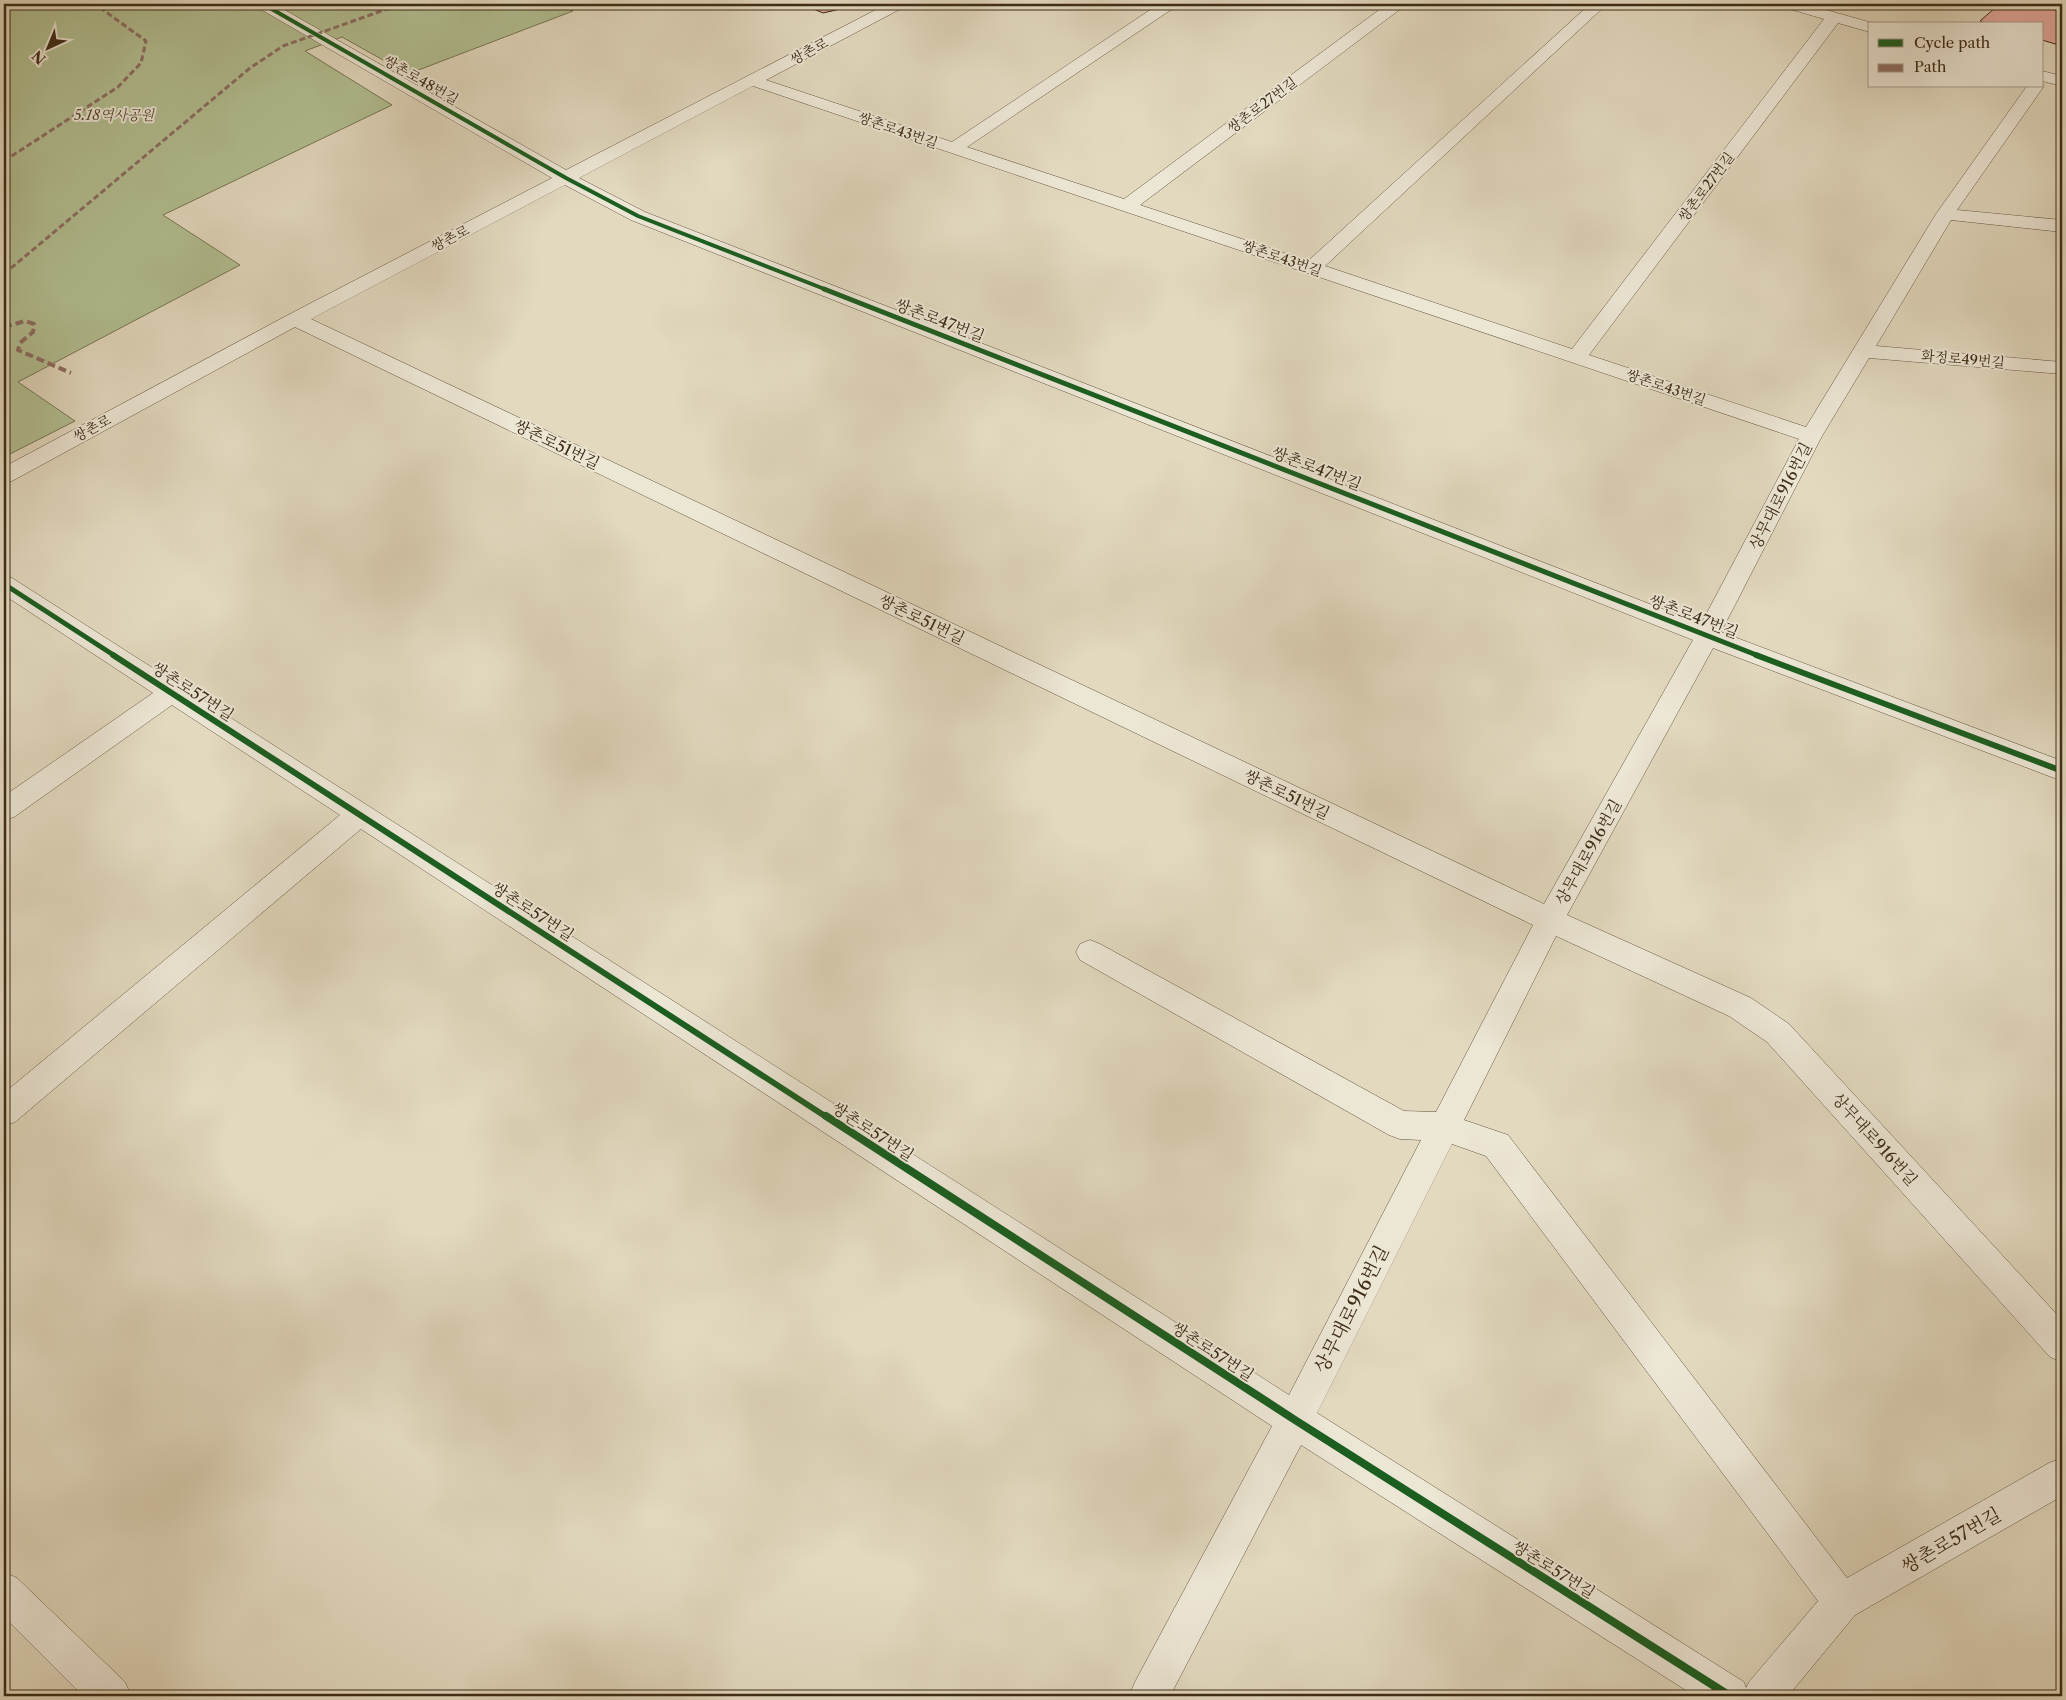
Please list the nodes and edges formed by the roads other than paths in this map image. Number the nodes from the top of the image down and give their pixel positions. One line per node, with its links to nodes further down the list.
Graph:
1 (263, 4): 14 (street, 쌍촌로48번길)
2 (898, 4): 10 (street, 쌍촌로)
3 (1169, 4): 13 (street)
4 (1397, 4): 15 (street, 쌍촌로27번길)
5 (1599, 4): 18 (street)
6 (1789, 4): 7 (street)
7 (1834, 17): 8 (street); 21 (street, 쌍촌로27번길)
8 (1868, 26)
9 (2044, 79): 11 (street)
10 (753, 81): 13 (street, 쌍촌로43번길); 14 (street, 쌍촌로)
11 (2062, 82)
12 (2035, 88): 16 (street, 상무대로916번길)
13 (954, 148): 15 (street, 쌍촌로43번길)
14 (566, 178): 19 (street, 쌍촌로); 26 (street, 쌍촌로47번길)
15 (1127, 206): 18 (street, 쌍촌로43번길)
16 (1945, 214): 17 (street); 20 (street, 상무대로916번길)
17 (2062, 226)
18 (1312, 268): 21 (street, 쌍촌로43번길)
19 (294, 319): 24 (street, 쌍촌로); 31 (street, 쌍촌로51번길)
20 (1864, 351): 22 (street, 화정로49번길); 23 (street, 상무대로916번길)
21 (1577, 357): 23 (street, 쌍촌로43번길)
22 (2062, 368)
23 (1811, 436): 26 (street, 상무대로916번길)
24 (4, 476)
25 (4, 584): 27 (street, 쌍촌로57번길)
26 (1707, 636): 28 (street, 쌍촌로47번길); 31 (street, 상무대로916번길)
27 (171, 693): 29 (street, 쌍촌로57번길); 30 (street, 쌍촌로57번길)
28 (2062, 771)
29 (4, 810)
30 (359, 815): 33 (street); 36 (street, 쌍촌로57번길)
31 (1550, 920): 34 (street, 상무대로916번길); 35 (street, 상무대로916번길)
32 (1090, 952): 34 (street)
33 (4, 1112)
34 (1444, 1127): 36 (street, 상무대로916번길); 39 (street)
35 (2062, 1345)
36 (1295, 1420): 41 (street, 상무대로916번길); 42 (street, 쌍촌로57번길)
37 (2062, 1476): 39 (street, 쌍촌로57번길)
38 (4, 1591): 40 (street)
39 (1842, 1602): 43 (street, 쌍촌로57번길)
40 (111, 1696)
41 (1149, 1696)
42 (1730, 1696)
43 (1763, 1696)

